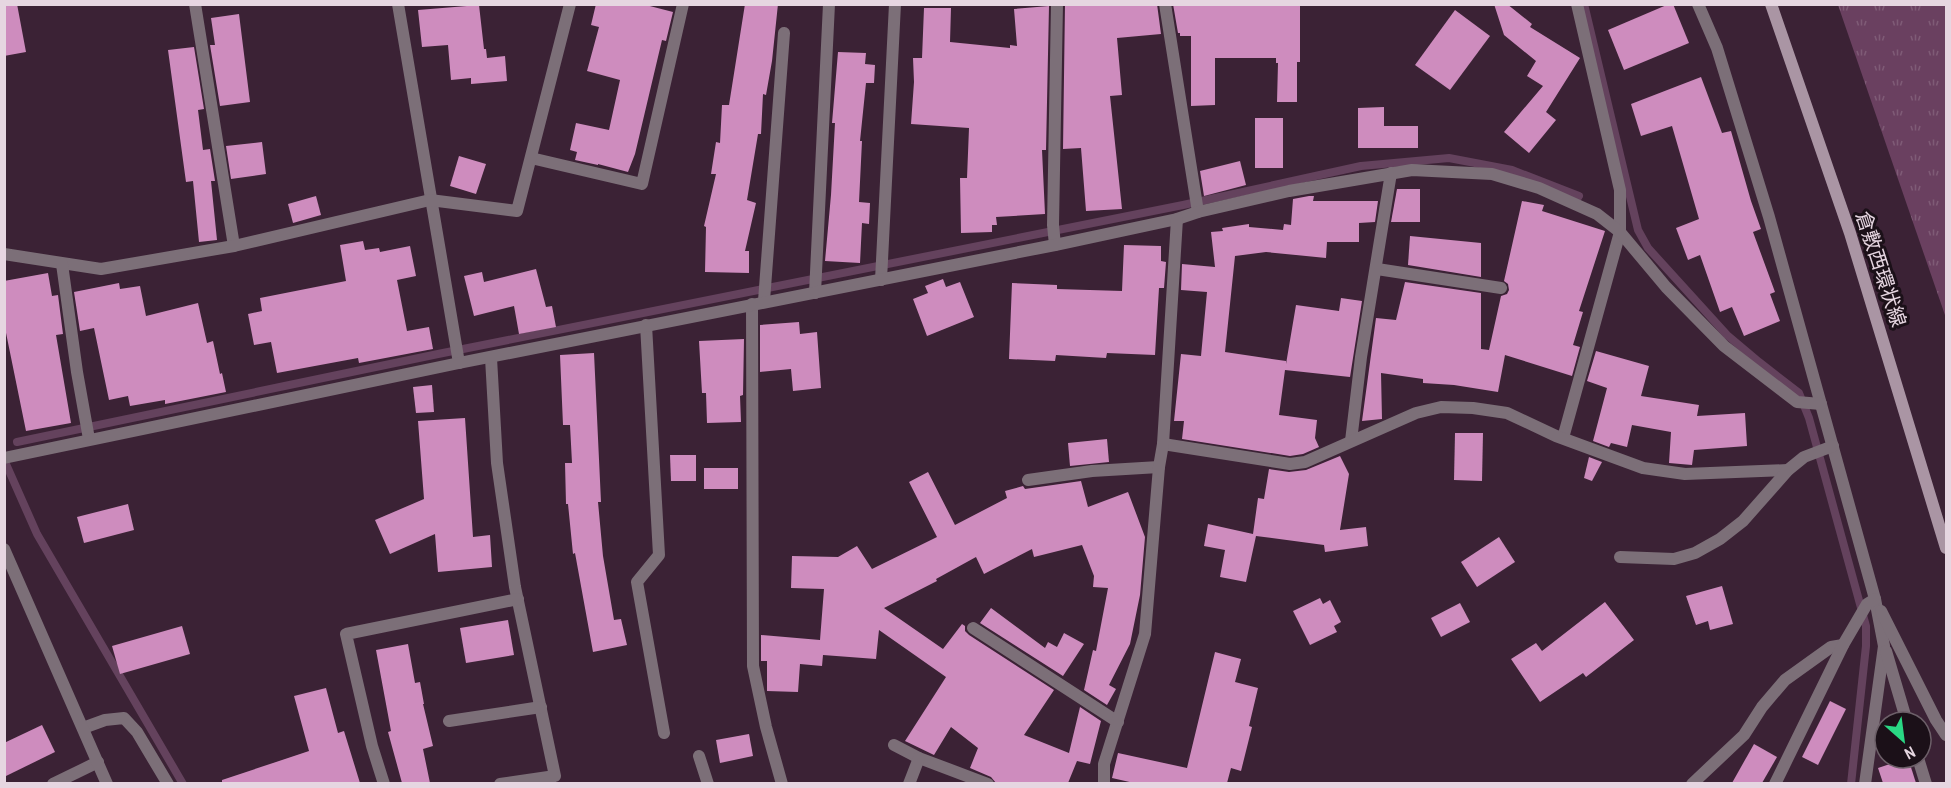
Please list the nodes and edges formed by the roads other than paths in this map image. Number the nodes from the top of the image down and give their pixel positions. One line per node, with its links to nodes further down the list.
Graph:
1 (195, 4): 20 (street)
2 (398, 4): 15 (street)
3 (570, 4): 13 (street)
4 (683, 4): 13 (street)
5 (829, 4): 26 (street)
6 (895, 4): 24 (street)
7 (1057, 4): 19 (street)
8 (1165, 4): 16 (street)
9 (1577, 4): 18 (street)
10 (1698, 4): 31 (street)
11 (1771, 4): 41 (main road, 倉敷西環状線)
12 (784, 33): 27 (street)
13 (531, 158): 15 (street)
14 (1391, 173): 16 (street); 18 (street); 23 (street)
15 (430, 200): 20 (street); 29 (street)
16 (1197, 205): 17 (street)
17 (1177, 219): 19 (street); 35 (street)
18 (1620, 232): 31 (street); 33 (street)
19 (1054, 235): 24 (street)
20 (234, 246): 22 (street)
21 (4, 254): 22 (street)
22 (62, 264): 32 (street)
23 (1377, 269): 25 (street); 34 (street)
24 (881, 276): 26 (street)
25 (1501, 288)
26 (815, 289): 27 (street)
27 (762, 296): 28 (street); 66 (street)
28 (646, 325): 30 (street); 54 (street)
29 (458, 354): 30 (street); 32 (street)
30 (491, 357): 44 (street)
31 (1816, 405): 36 (street)
32 (89, 436): 37 (street)
33 (1563, 438): 34 (street); 39 (street)
34 (1351, 441): 35 (street)
35 (1163, 444): 38 (street)
36 (1828, 448): 39 (street); 45 (street)
37 (4, 458)
38 (1160, 467): 40 (street); 52 (street)
39 (1788, 470): 43 (street)
40 (1028, 480)
41 (1947, 548)
42 (4, 549): 53 (street)
43 (1620, 557)
44 (518, 599): 49 (street); 63 (street)
45 (1871, 601): 47 (street); 48 (street); 55 (street)
46 (973, 628): 52 (street)
47 (1843, 645): 70 (street); 71 (street)
48 (1884, 646): 50 (street); 72 (street)
49 (541, 707): 51 (street); 64 (street)
50 (1903, 710)
51 (449, 721)
52 (1118, 722): 69 (street)
53 (83, 728): 59 (street); 62 (street)
54 (664, 733)
55 (1947, 735)
56 (894, 745): 58 (street)
57 (699, 756): 65 (street)
58 (920, 758): 67 (street); 68 (street)
59 (98, 762): 60 (street); 61 (street)
60 (52, 783)
61 (107, 783)
62 (168, 783)
63 (384, 783)
64 (500, 783)
65 (708, 783)
66 (782, 783)
67 (909, 783)
68 (988, 783)
69 (1104, 783)
70 (1692, 783)
71 (1775, 783)
72 (1865, 783)

